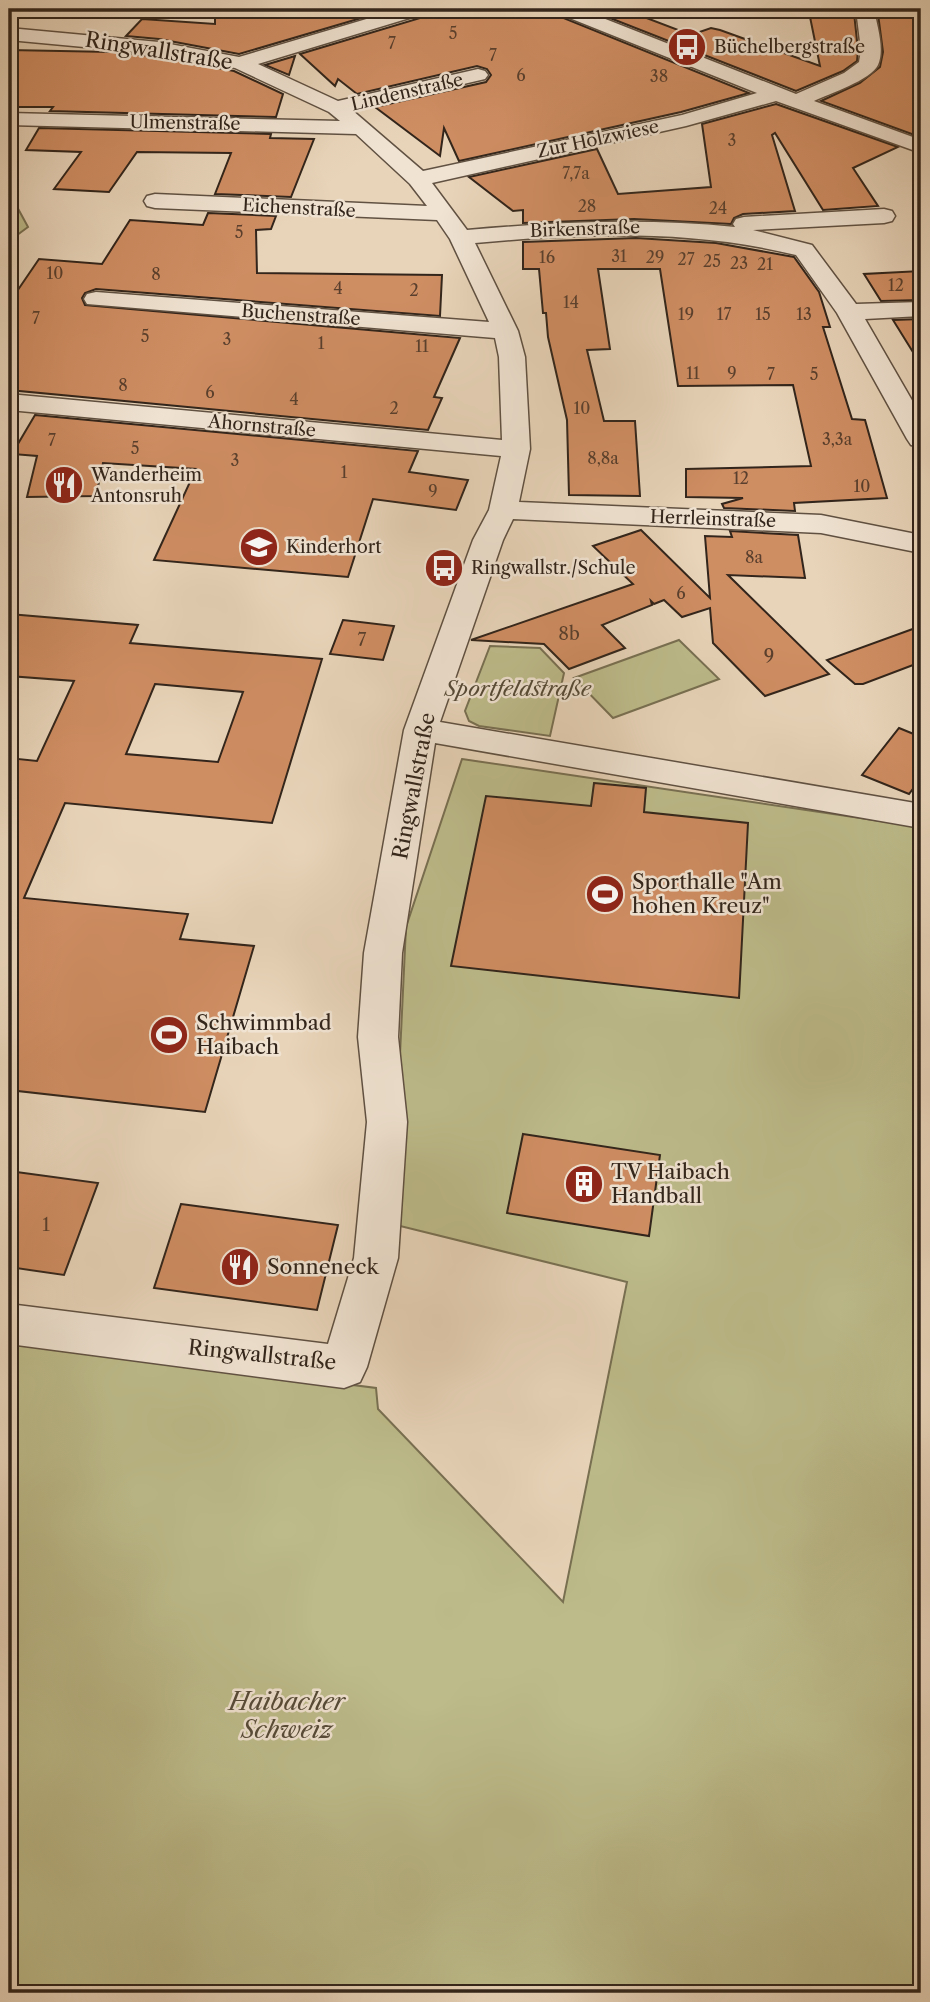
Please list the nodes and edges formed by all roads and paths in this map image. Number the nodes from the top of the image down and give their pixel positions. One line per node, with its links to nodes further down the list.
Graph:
1 (419, 9): 5 (street)
2 (564, 9): 7 (street)
3 (865, 9): 7 (street, Zur Holzwiese)
4 (9, 34): 5 (street, Ringwallstraße)
5 (240, 63): 8 (street, Ringwallstraße)
6 (478, 75): 8 (street, Lindenstraße)
7 (787, 98): 11 (street); 12 (street, Zur Holzwiese)
8 (336, 108): 10 (street, Ringwallstraße)
9 (9, 119): 10 (street, Ulmenstraße)
10 (362, 128): 12 (street, Ringwallstraße)
11 (921, 147)
12 (418, 179): 14 (street, Ringwallstraße)
13 (155, 201): 14 (street, Eichenstraße)
14 (444, 214): 17 (street, Ringwallstraße)
15 (884, 216): 16 (street, Birkenstraße)
16 (708, 232): 17 (street, Birkenstraße); 20 (street, Birkenstraße)
17 (461, 238): 21 (street, Ringwallstraße)
18 (96, 299): 21 (street, Buchenstraße)
19 (921, 309): 20 (street)
20 (849, 312): 23 (street, Birkenstraße)
21 (506, 331): 24 (street, Ringwallstraße)
22 (9, 402): 24 (street, Ahornstraße)
23 (921, 439)
24 (516, 449): 25 (street, Ringwallstraße)
25 (503, 510): 26 (street, Herrleinstraße); 27 (street, Ringwallstraße)
26 (921, 544)
27 (421, 730): 28 (street); 29 (street, Ringwallstraße)
28 (921, 816)
29 (9, 1324)

